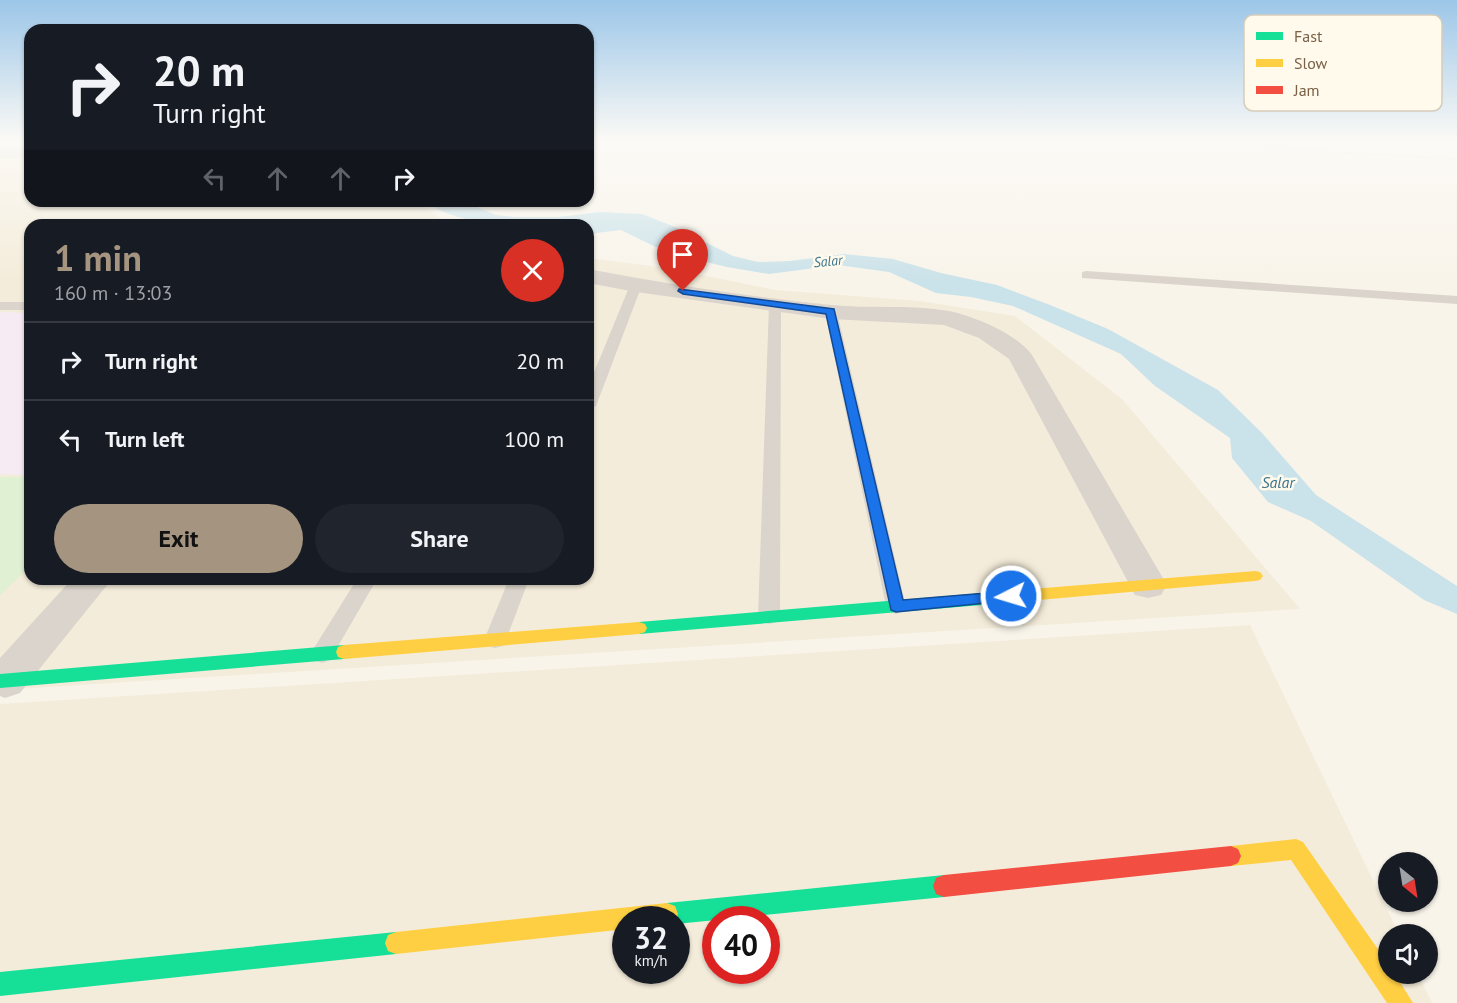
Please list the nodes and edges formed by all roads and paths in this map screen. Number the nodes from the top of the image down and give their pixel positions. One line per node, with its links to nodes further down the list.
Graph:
1 (1086, 275): 4 (lane)
2 (594, 277): 3 (street)
3 (636, 285): 5 (street); 9 (lane)
4 (1457, 300)
5 (775, 304): 8 (street); 16 (lane)
6 (0, 306): 7 (lane)
7 (24, 306)
8 (831, 312): 14 (street); 15 (lane)
9 (594, 391)
10 (1255, 576): 14 (street)
11 (89, 585): 19 (street)
12 (363, 585): 18 (lane)
13 (517, 585): 17 (lane)
14 (1148, 585): 15 (street)
15 (896, 606): 16 (street)
16 (769, 616): 17 (street)
17 (495, 640): 18 (street)
18 (322, 654): 19 (street)
19 (2, 681)
20 (0, 984): 21 (street)
21 (1401, 1003)

